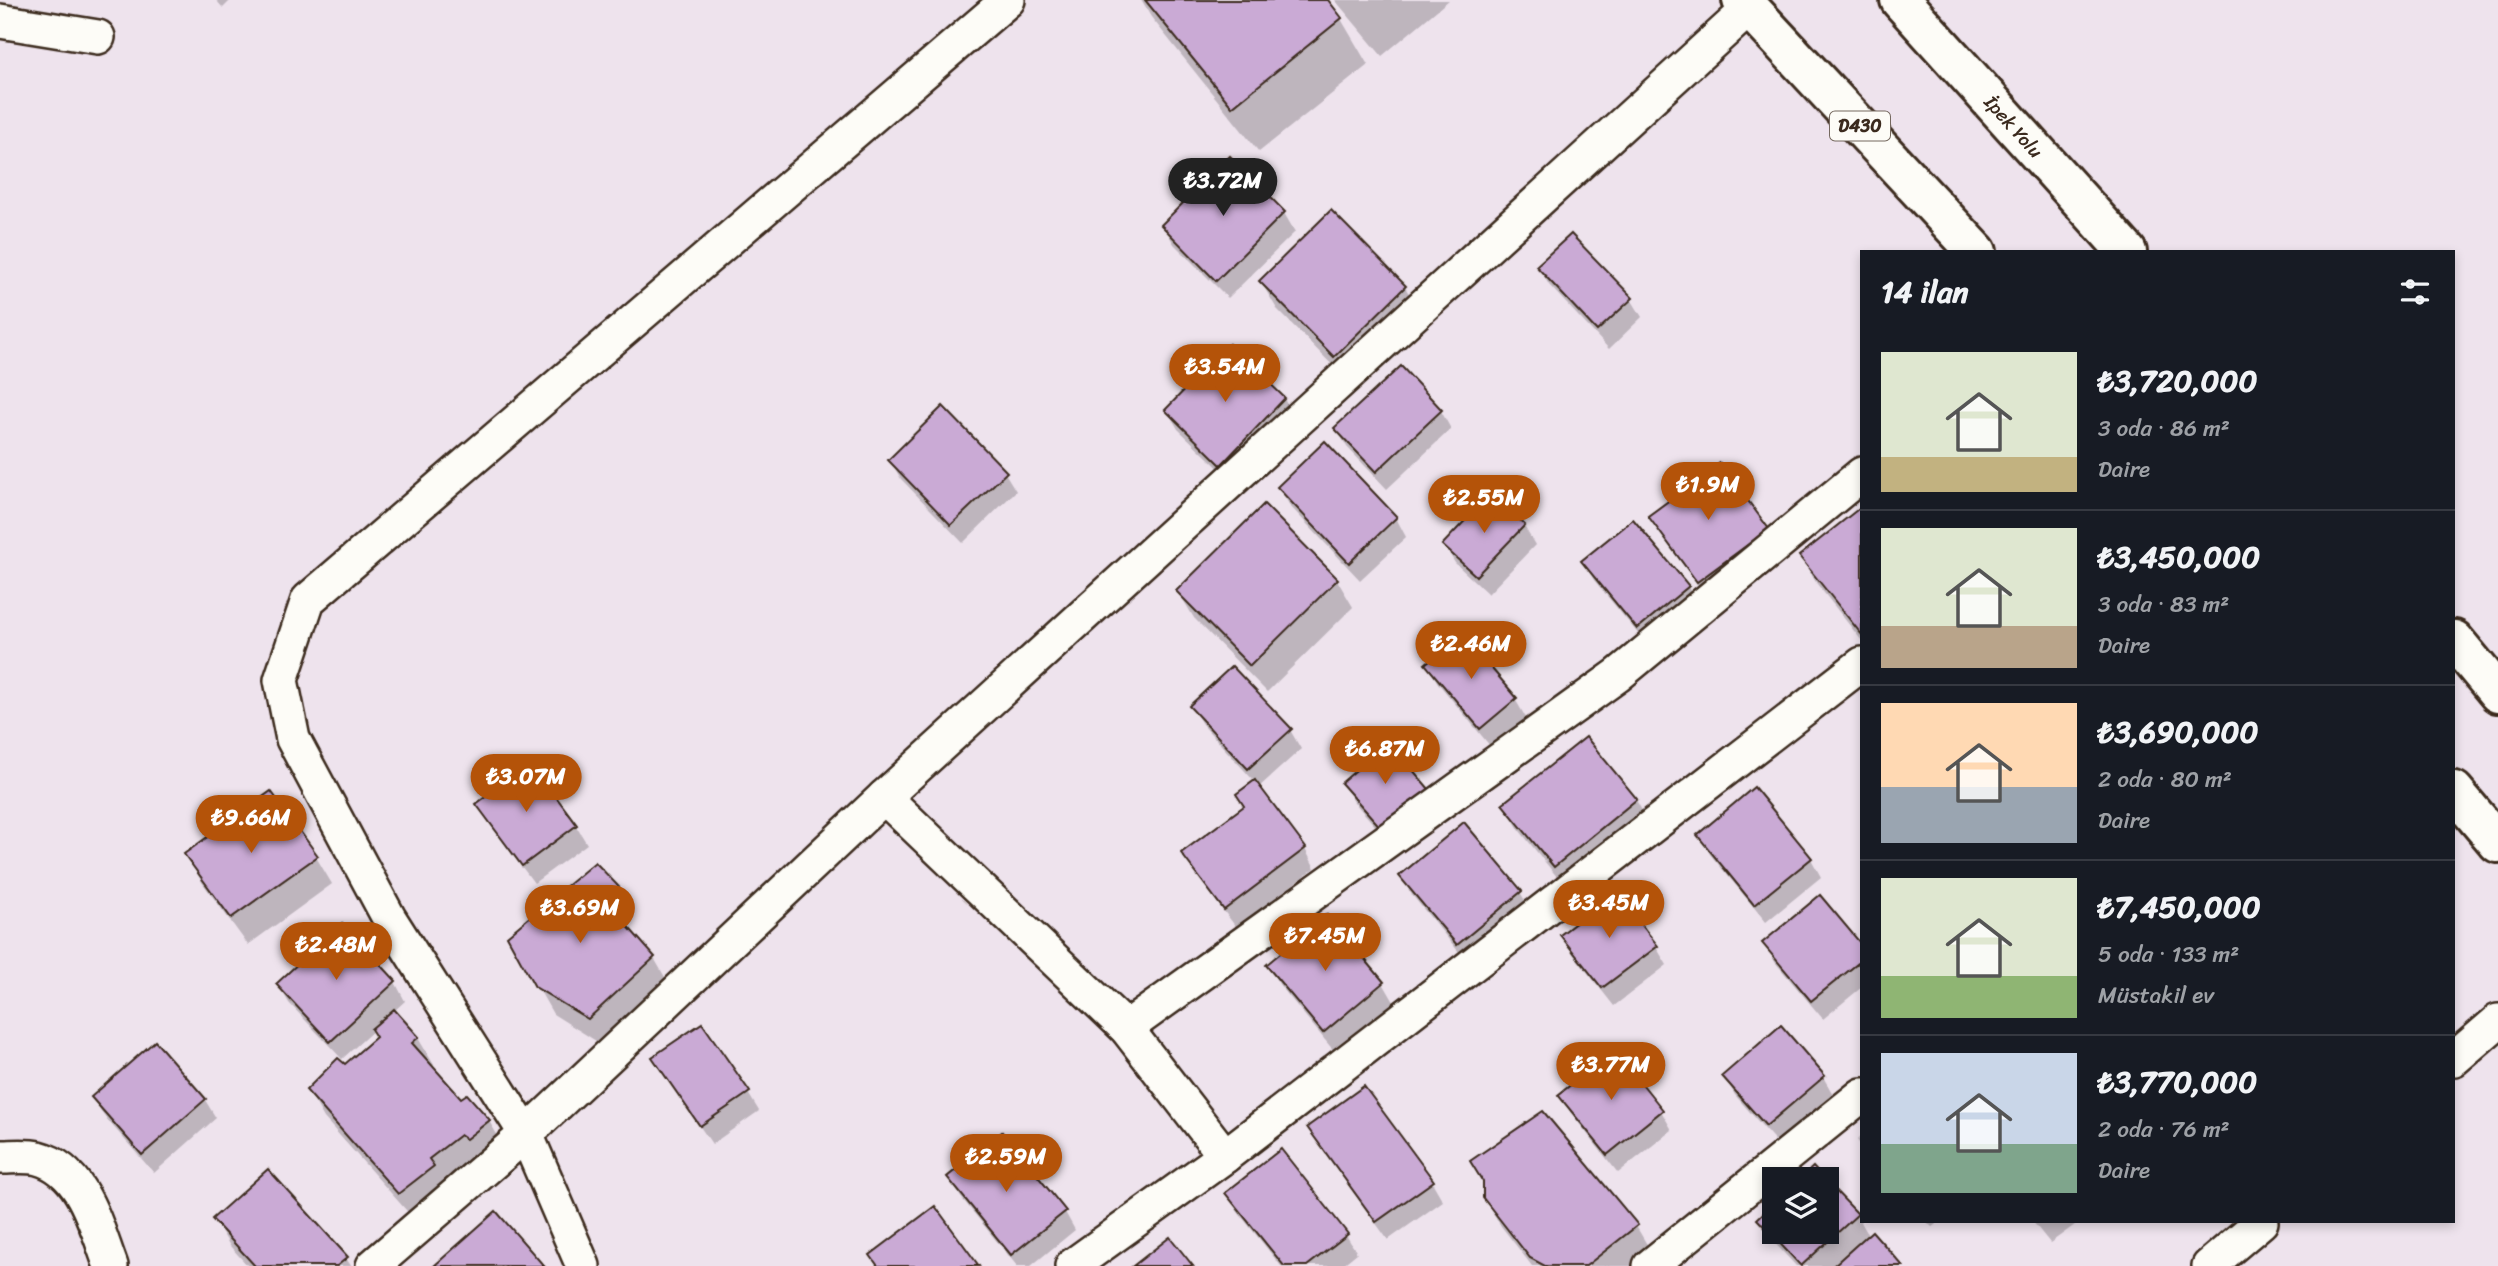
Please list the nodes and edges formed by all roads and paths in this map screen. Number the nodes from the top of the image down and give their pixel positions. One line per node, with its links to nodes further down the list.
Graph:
1 (1008, 0): 19 (street)
2 (1900, 0): 7 (highway, İpek Yolu)
3 (1746, 4): 6 (highway, D430); 13 (street)
4 (0, 21): 5 (street)
5 (98, 37)
6 (1975, 250)
7 (2125, 250)
8 (1860, 476): 16 (street)
9 (2455, 641): 11 (highway)
10 (1860, 666): 20 (street)
11 (2498, 693)
12 (2455, 792): 14 (highway)
13 (884, 797): 16 (street); 19 (street)
14 (2498, 843)
15 (2498, 1021): 17 (street)
16 (1126, 1028): 20 (street)
17 (2455, 1058)
18 (1860, 1097): 27 (street)
19 (526, 1134): 24 (street); 25 (street)
20 (1225, 1156): 26 (street)
21 (0, 1157): 23 (street)
22 (2260, 1223): 28 (street)
23 (111, 1266)
24 (373, 1266)
25 (583, 1266)
26 (1073, 1266)
27 (1650, 1266)
28 (2208, 1266)

